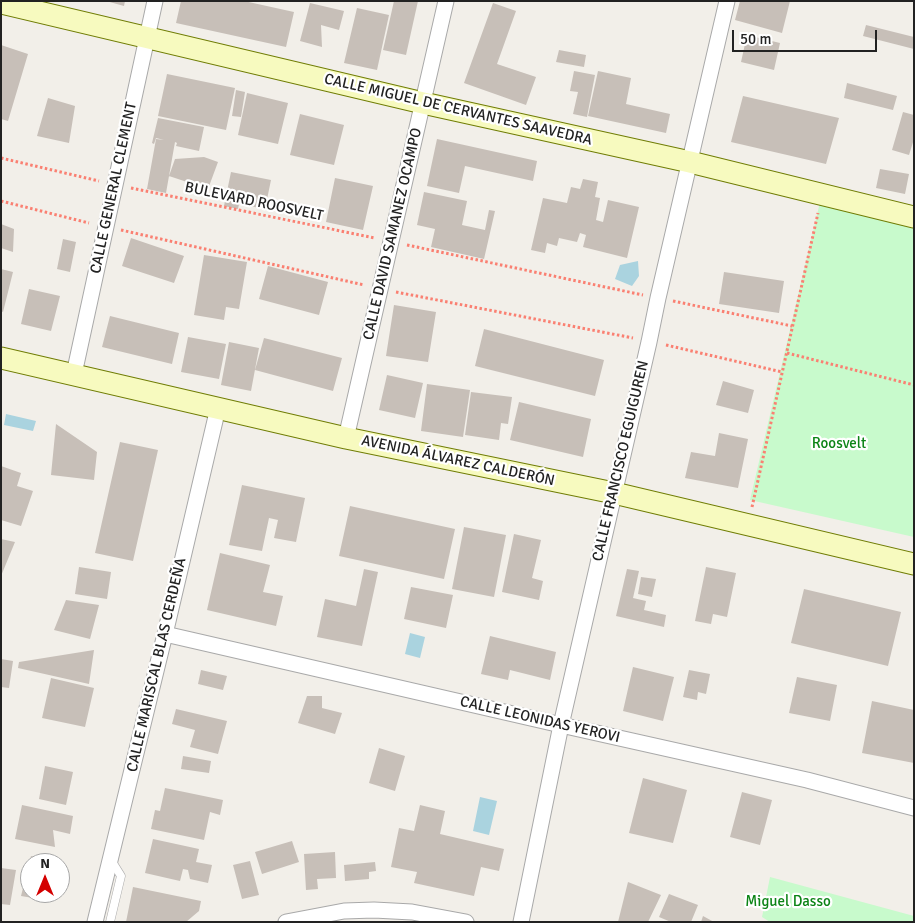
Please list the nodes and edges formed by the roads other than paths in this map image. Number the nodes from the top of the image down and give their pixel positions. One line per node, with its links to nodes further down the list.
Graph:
1 (155, 1): 5 (street, CALLE GENERAL CLEMENT)
2 (446, 1): 6 (street, CALLE DAVID SAMANEZ OCAMPO)
3 (728, 1): 7 (street, CALLE FRANCISCO EGUIGUREN)
4 (1, 3): 5 (street, CALLE MIGUEL DE CERVANTES SAAVEDRA)
5 (147, 37): 6 (street, CALLE MIGUEL DE CERVANTES SAAVEDRA); 10 (street, CALLE GENERAL CLEMENT)
6 (423, 103): 7 (street, CALLE MIGUEL DE CERVANTES SAAVEDRA); 12 (street, CALLE DAVID SAMANEZ OCAMPO)
7 (690, 162): 8 (street, CALLE MIGUEL DE CERVANTES SAAVEDRA); 13 (street, CALLE FRANCISCO EGUIGUREN)
8 (914, 216)
9 (1, 358): 10 (street, AVENIDA ÁLVAREZ CALDERÓN)
10 (74, 374): 11 (street, AVENIDA ÁLVAREZ CALDERÓN)
11 (218, 408): 12 (street, AVENIDA ÁLVAREZ CALDERÓN); 15 (street, CALLE MARISCAL BLAS CERDEÑA)
12 (346, 438): 13 (street, AVENIDA ÁLVAREZ CALDERÓN)
13 (614, 493): 14 (street, AVENIDA ÁLVAREZ CALDERÓN); 16 (street, CALLE FRANCISCO EGUIGUREN)
14 (914, 564)
15 (165, 634): 16 (street, CALLE LEONIDAS YEROVI); 18 (street, CALLE MARISCAL BLAS CERDEÑA)
16 (561, 725): 17 (street, CALLE LEONIDAS YEROVI); 23 (street, CALLE FRANCISCO EGUIGUREN)
17 (914, 808)
18 (111, 860): 20 (street, CALLE MARISCAL BLAS CERDEÑA); 21 (lane)
19 (463, 921): 22 (street)
20 (96, 922)
21 (110, 922)
22 (286, 922)
23 (520, 922)

